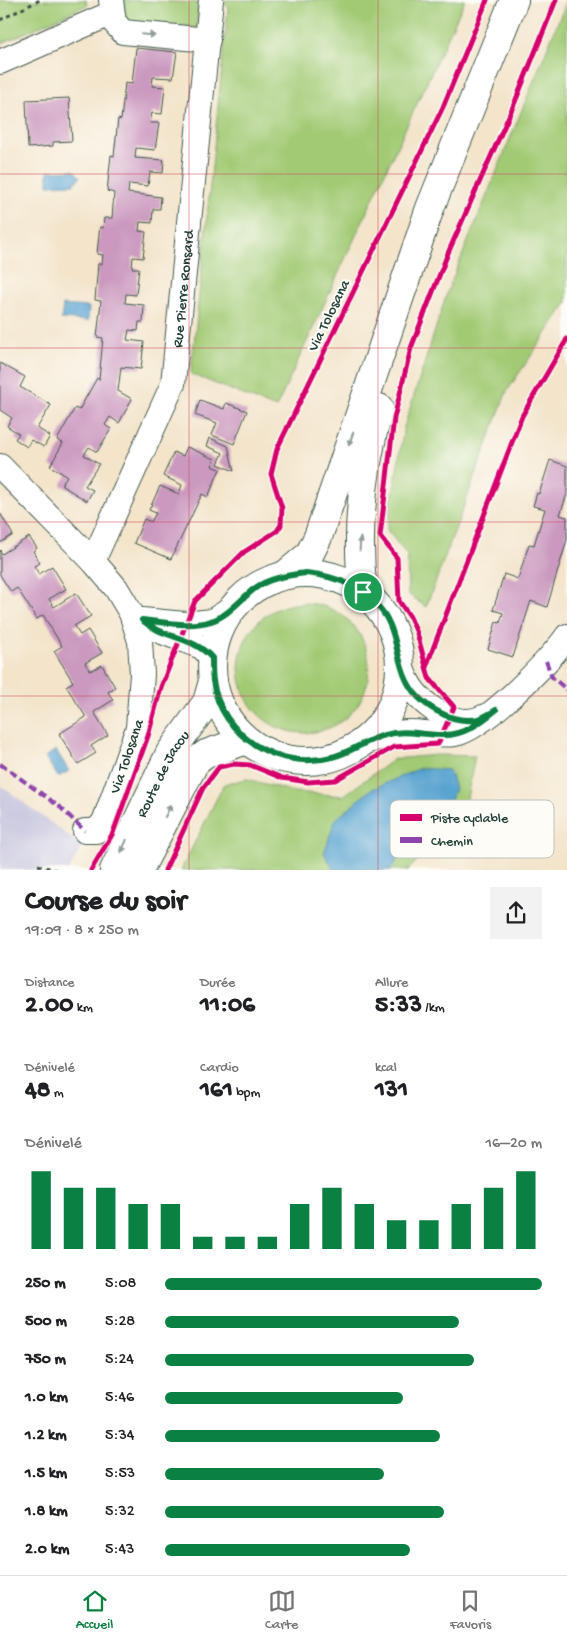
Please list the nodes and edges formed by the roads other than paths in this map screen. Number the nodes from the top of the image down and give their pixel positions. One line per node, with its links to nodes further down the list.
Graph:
1 (211, 0): 5 (street, Rue Pierre Ronsard)
2 (514, 0): 9 (main road, one-way to 9)
3 (522, 0): 10 (main road, one-way to 3)
4 (112, 6): 5 (street, one-way to 5); 6 (street)
5 (208, 40): 8 (street, Rue Pierre Ronsard)
6 (0, 62)
7 (0, 466): 8 (street)
8 (93, 561): 12 (street)
9 (285, 575): 10 (main road); 11 (main road, Route de Jacou)
10 (363, 592): 14 (main road)
11 (233, 608): 12 (street); 15 (main road, Route de Jacou)
12 (136, 617): 15 (street); 19 (street)
13 (567, 636): 16 (street)
14 (400, 662): 16 (street); 18 (main road)
15 (212, 669): 17 (main road); 20 (main road, Route de Jacou, one-way to 20)
16 (496, 710): 18 (street)
17 (246, 740): 18 (main road); 21 (main road, Route de Jacou, one-way to 17)
18 (361, 744)
19 (85, 831)
20 (114, 870)
21 (139, 870)

